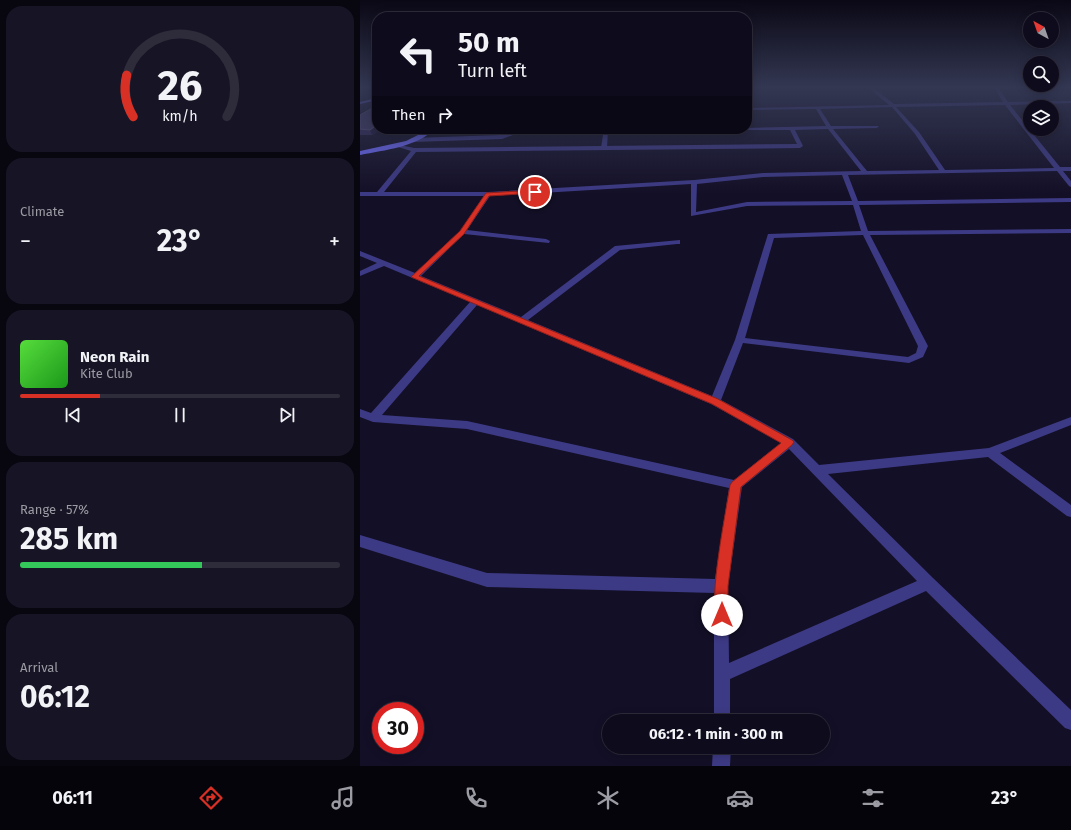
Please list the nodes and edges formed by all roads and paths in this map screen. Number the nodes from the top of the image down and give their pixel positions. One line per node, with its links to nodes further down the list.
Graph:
1 (826, 123): 7 (street)
2 (908, 123): 20 (street)
3 (1021, 123): 18 (street)
4 (792, 128): 6 (street); 7 (street); 12 (street)
5 (877, 128): 7 (street)
6 (752, 129)
7 (830, 129): 22 (street)
8 (423, 134): 13 (main road)
9 (511, 134): 13 (street)
10 (606, 134): 15 (street)
11 (664, 134): 12 (street)
12 (693, 136): 15 (street)
13 (412, 140): 14 (main road)
14 (397, 145): 16 (street); 17 (main road)
15 (604, 148): 16 (street)
16 (414, 150): 26 (street)
17 (360, 153)
18 (1057, 169): 19 (street); 20 (street); 24 (street)
19 (1071, 169)
20 (943, 171): 22 (street)
21 (844, 173): 22 (street); 23 (street); 29 (street)
22 (865, 173)
23 (694, 182): 27 (street); 29 (street)
24 (1071, 185)
25 (360, 194): 26 (street)
26 (379, 194): 27 (street)
27 (488, 194): 31 (street)
28 (1071, 200): 29 (street)
29 (855, 201): 32 (street)
30 (1071, 231): 32 (street)
31 (462, 232): 33 (street); 38 (street)
32 (864, 233): 41 (street); 41 (street)
33 (546, 241)
34 (677, 242): 40 (street)
35 (360, 253): 36 (street)
36 (383, 263): 37 (street); 38 (street)
37 (360, 274)
38 (414, 277): 39 (street)
39 (476, 301): 40 (street); 44 (street)
40 (521, 321): 42 (street)
41 (740, 340): 42 (street)
42 (715, 401): 46 (street)
43 (360, 413): 44 (street)
44 (373, 418): 49 (street)
45 (1071, 421): 47 (street)
46 (789, 442): 48 (street); 49 (street)
47 (990, 452): 48 (street); 50 (street)
48 (817, 470): 52 (street)
49 (736, 485): 53 (street)
50 (1071, 512)
51 (360, 541): 53 (street)
52 (928, 582): 54 (street); 56 (street)
53 (722, 586): 54 (street)
54 (722, 674): 55 (street)
55 (722, 714)
56 (1071, 722)
57 (722, 754): 58 (street)
58 (722, 766)

